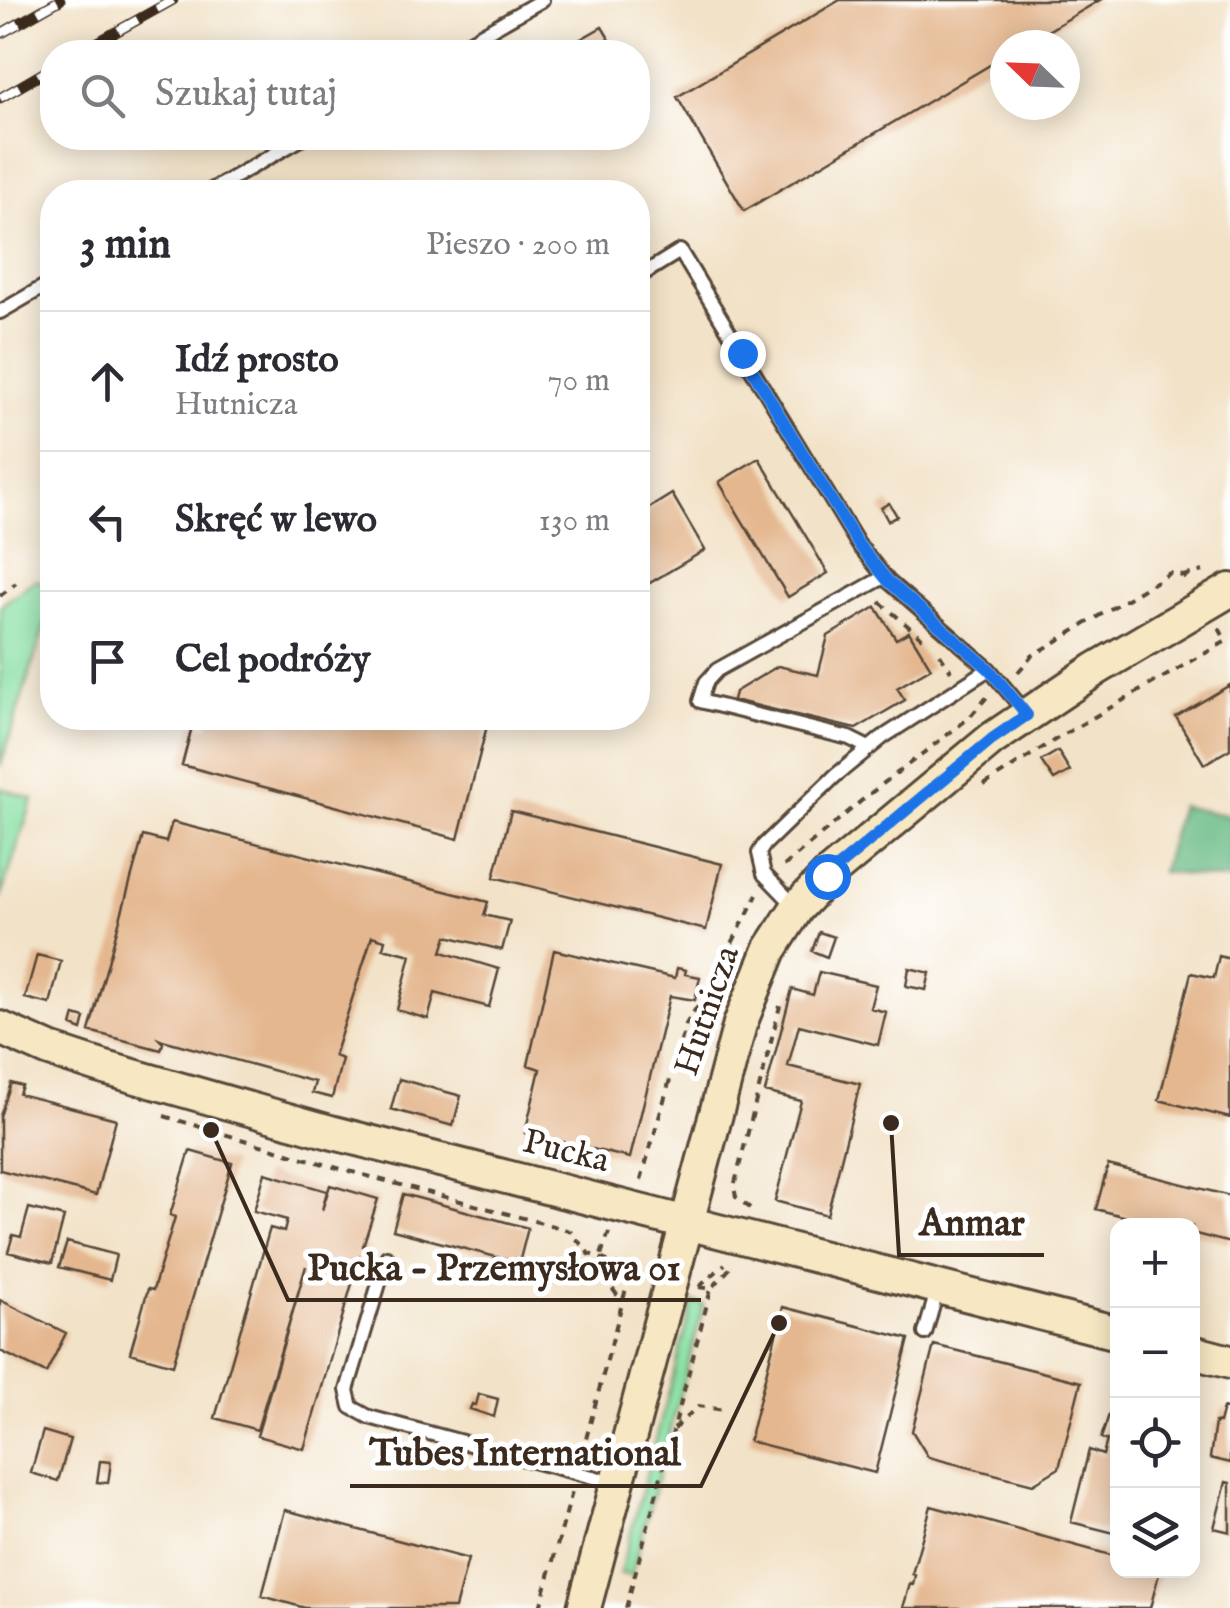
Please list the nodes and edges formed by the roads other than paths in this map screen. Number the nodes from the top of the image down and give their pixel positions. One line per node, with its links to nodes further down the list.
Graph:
1 (542, 0): 2 (lane)
2 (472, 40)
3 (282, 150): 4 (lane)
4 (229, 180)
5 (650, 270): 8 (lane)
6 (40, 289): 7 (lane)
7 (0, 312)
8 (884, 577): 10 (lane); 12 (lane)
9 (1230, 590): 11 (main road, Hutnicza)
10 (989, 669): 11 (lane); 12 (lane)
11 (1027, 715): 13 (main road, Hutnicza)
12 (869, 748): 13 (lane)
13 (797, 908): 15 (main road, Hutnicza)
14 (0, 1028): 15 (main road, Pucka)
15 (687, 1225): 17 (main road, Pucka); 22 (main road, Hutnicza)
16 (387, 1257): 22 (lane)
17 (938, 1288): 18 (main road, Pucka); 19 (lane)
18 (1110, 1332)
19 (926, 1333)
20 (1200, 1354): 21 (main road)
21 (1230, 1362)
22 (618, 1484): 23 (main road, Hutnicza)
23 (584, 1608)

